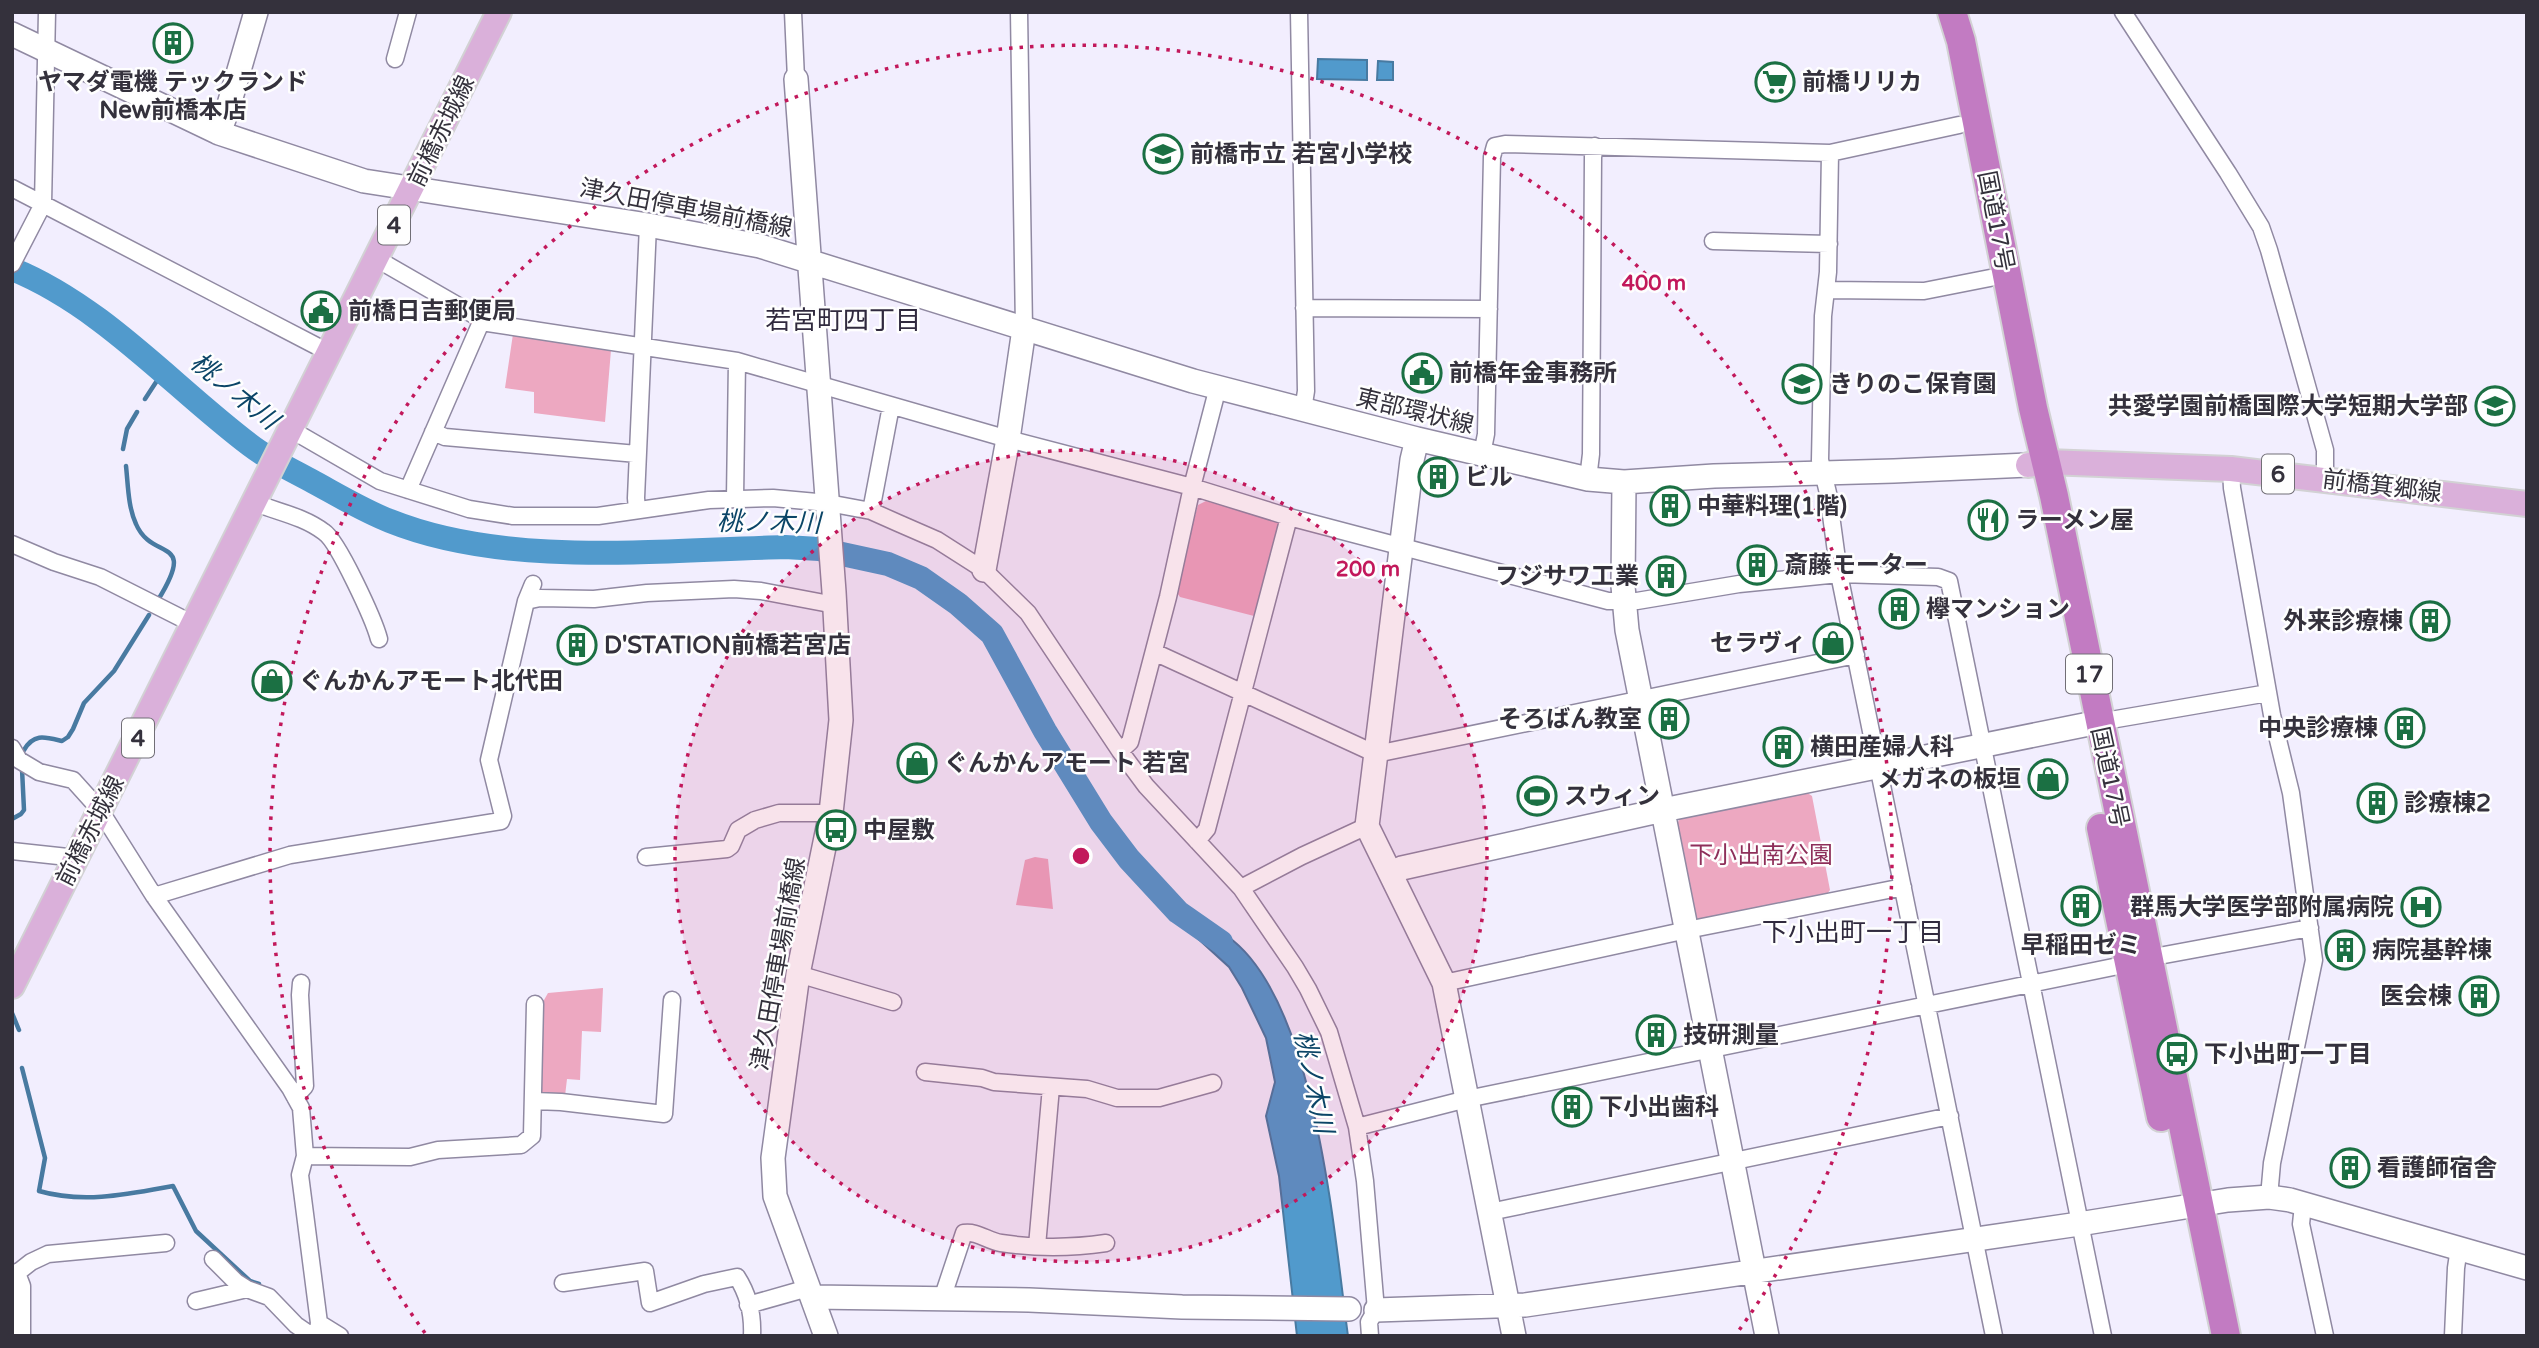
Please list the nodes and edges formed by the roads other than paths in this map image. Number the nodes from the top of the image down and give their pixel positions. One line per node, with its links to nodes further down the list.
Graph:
1 (47, 12): 12 (street)
2 (256, 12): 16 (street)
3 (408, 12): 13 (street)
4 (499, 12): 20 (main road, 前橋赤城線 / 4)
5 (793, 12): 14 (street)
6 (1019, 12): 33 (street)
7 (1298, 12): 30 (street)
8 (1938, 12): 15 (highway, 国道17号 / 17)
9 (1952, 12): 47 (highway, 国道17号 / 17)
10 (2123, 12): 51 (street)
11 (12, 34): 12 (street)
12 (45, 50): 16 (street); 21 (street)
13 (395, 59)
14 (796, 79): 27 (street)
15 (1959, 125): 18 (street); 28 (highway, 国道17号 / 17)
16 (219, 132): 20 (street)
17 (1595, 146): 18 (street); 31 (street); 50 (street)
18 (1830, 153): 24 (street)
19 (12, 188): 21 (street)
20 (413, 189): 22 (street, 津久田停車場前橋線); 26 (main road, 前橋赤城線 / 4)
21 (43, 204): 25 (street); 35 (street)
22 (648, 225): 27 (street, 津久田停車場前橋線); 34 (street)
23 (1713, 241): 24 (street)
24 (1829, 244): 29 (street)
25 (15, 259)
26 (377, 259): 32 (street); 35 (main road, 前橋赤城線 / 4)
27 (809, 260): 33 (street, 東部環状線); 37 (street, 津久田停車場前橋線)
28 (1990, 278): 29 (street); 47 (highway, 国道17号 / 17)
29 (1826, 290): 49 (street)
30 (1304, 309): 31 (street); 40 (street)
31 (1489, 309): 46 (street)
32 (482, 320): 34 (street); 41 (street)
33 (1024, 329): 38 (street, 東部環状線); 43 (street)
34 (642, 346): 36 (street); 45 (street)
35 (328, 352): 42 (main road, 前橋赤城線 / 4)
36 (737, 361): 37 (street); 56 (street)
37 (819, 386): 39 (street); 57 (street, 津久田停車場前橋線)
38 (1218, 387): 40 (street, 東部環状線); 53 (street)
39 (891, 406): 43 (street); 60 (street)
40 (1303, 410): 44 (street, 東部環状線)
41 (433, 432): 45 (street); 54 (street)
42 (288, 433): 54 (street); 55 (main road, 4)
43 (1008, 439): 53 (street); 64 (street)
44 (1417, 439): 46 (street, 東部環状線); 63 (street)
45 (638, 454): 59 (street)
46 (1482, 454): 50 (street, 東部環状線)
47 (2038, 463): 48 (main road, 前橋箕郷線 / 6); 49 (street, 東部環状線); 77 (highway, 国道17号 / 17)
48 (2231, 469): 51 (main road, 前橋箕郷線 / 6); 75 (street)
49 (1823, 473): 52 (street, 東部環状線); 65 (street)
50 (1588, 479): 52 (street, 東部環状線)
51 (2325, 479): 58 (main road, 前橋箕郷線 / 6)
52 (1624, 482): 69 (street)
53 (1192, 487): 61 (street); 72 (street)
54 (408, 490): 59 (street)
55 (257, 495): 70 (main road, 前橋赤城線 / 4); 71 (street)
56 (735, 498): 57 (street); 59 (street)
57 (828, 503): 60 (street); 67 (street, 津久田停車場前橋線)
58 (2527, 504)
59 (637, 510)
60 (871, 511): 64 (street)
61 (1289, 517): 63 (street); 74 (street)
62 (12, 544): 70 (street)
63 (1400, 546): 69 (street); 81 (street)
64 (984, 570): 80 (street)
65 (1839, 573): 69 (street); 73 (street); 78 (street)
66 (533, 584): 68 (street)
67 (835, 598): 68 (street); 85 (street, 津久田停車場前橋線)
68 (526, 601): 94 (street)
69 (1624, 603): 76 (street)
70 (193, 624): 83 (main road, 前橋赤城線 / 4)
71 (379, 639)
72 (1154, 652): 74 (street); 80 (street)
73 (1856, 655): 76 (street); 82 (street)
74 (1244, 692): 81 (street); 87 (street)
75 (2268, 693): 77 (street); 95 (street)
76 (1642, 699): 81 (street); 84 (street)
77 (2090, 723): 78 (street); 97 (highway, 国道17号 / 17)
78 (1982, 744): 82 (street); 101 (street)
79 (12, 748): 83 (street)
80 (1120, 751): 87 (street)
81 (1376, 754): 86 (street)
82 (1878, 765): 84 (street); 92 (street)
83 (100, 810): 90 (main road, 前橋赤城線 / 4); 94 (street)
84 (1663, 810): 91 (street); 96 (street)
85 (831, 813): 89 (street); 98 (street, 津久田停車場前橋線)
86 (1367, 826): 91 (street); 93 (street)
87 (1196, 841): 93 (street)
88 (12, 851): 90 (street)
89 (646, 857)
90 (77, 858): 102 (main road, 前橋赤城線 / 4)
91 (1391, 873): 100 (street)
92 (1903, 887): 96 (street); 106 (street)
93 (1241, 888): 115 (street)
94 (154, 895): 111 (street)
95 (2310, 928): 97 (street); 118 (street)
96 (1687, 930): 100 (street); 107 (street)
97 (2138, 961): 101 (street); 120 (highway, 国道17号 / 17)
98 (799, 974): 104 (street); 134 (street, 津久田停車場前橋線)
99 (301, 983): 111 (street)
100 (1444, 983): 112 (street)
101 (2030, 984): 106 (street); 122 (street)
102 (12, 986)
103 (672, 1000): 113 (street)
104 (893, 1002)
105 (535, 1004): 113 (street)
106 (1926, 1004): 107 (street); 114 (street)
107 (1710, 1049): 112 (street); 117 (street)
108 (925, 1072): 110 (street)
109 (1213, 1083): 110 (street)
110 (1051, 1087): 126 (street)
111 (295, 1097): 116 (street)
112 (1467, 1099): 115 (street); 121 (street)
113 (534, 1101): 116 (street)
114 (1950, 1116): 117 (street); 123 (street)
115 (1357, 1127): 140 (street)
116 (305, 1156): 141 (street)
117 (1732, 1160): 121 (street); 130 (street)
118 (2269, 1198): 119 (street); 120 (street)
119 (2303, 1205): 127 (street); 153 (street)
120 (2189, 1206): 122 (street); 151 (highway, 国道17号 / 17); 152 (highway, 国道17号 / 17)
121 (1490, 1212): 138 (street)
122 (2079, 1224): 123 (street); 150 (street)
123 (1974, 1238): 130 (street); 149 (street)
124 (166, 1243): 131 (street)
125 (1106, 1243): 126 (street)
126 (1037, 1246): 135 (street)
127 (2459, 1248): 129 (street); 154 (street)
128 (213, 1259): 133 (street)
129 (2527, 1268)
130 (1754, 1272): 138 (street); 148 (street)
131 (15, 1273): 142 (street)
132 (563, 1283): 137 (street)
133 (247, 1289): 136 (street); 141 (street)
134 (810, 1293): 135 (street); 137 (street); 145 (street, 津久田停車場前橋線)
135 (942, 1298): 139 (street)
136 (196, 1301)
137 (748, 1305): 144 (street)
138 (1508, 1307): 140 (street); 147 (street)
139 (1349, 1309): 140 (street)
140 (1376, 1310): 146 (street)
141 (316, 1332): 143 (street)
142 (22, 1336)
143 (340, 1336)
144 (752, 1336)
145 (826, 1336)
146 (1370, 1336)
147 (1514, 1336)
148 (1768, 1336)
149 (1994, 1336)
150 (2103, 1336)
151 (2206, 1336)
152 (2226, 1336)
153 (2325, 1336)
154 (2453, 1336)

